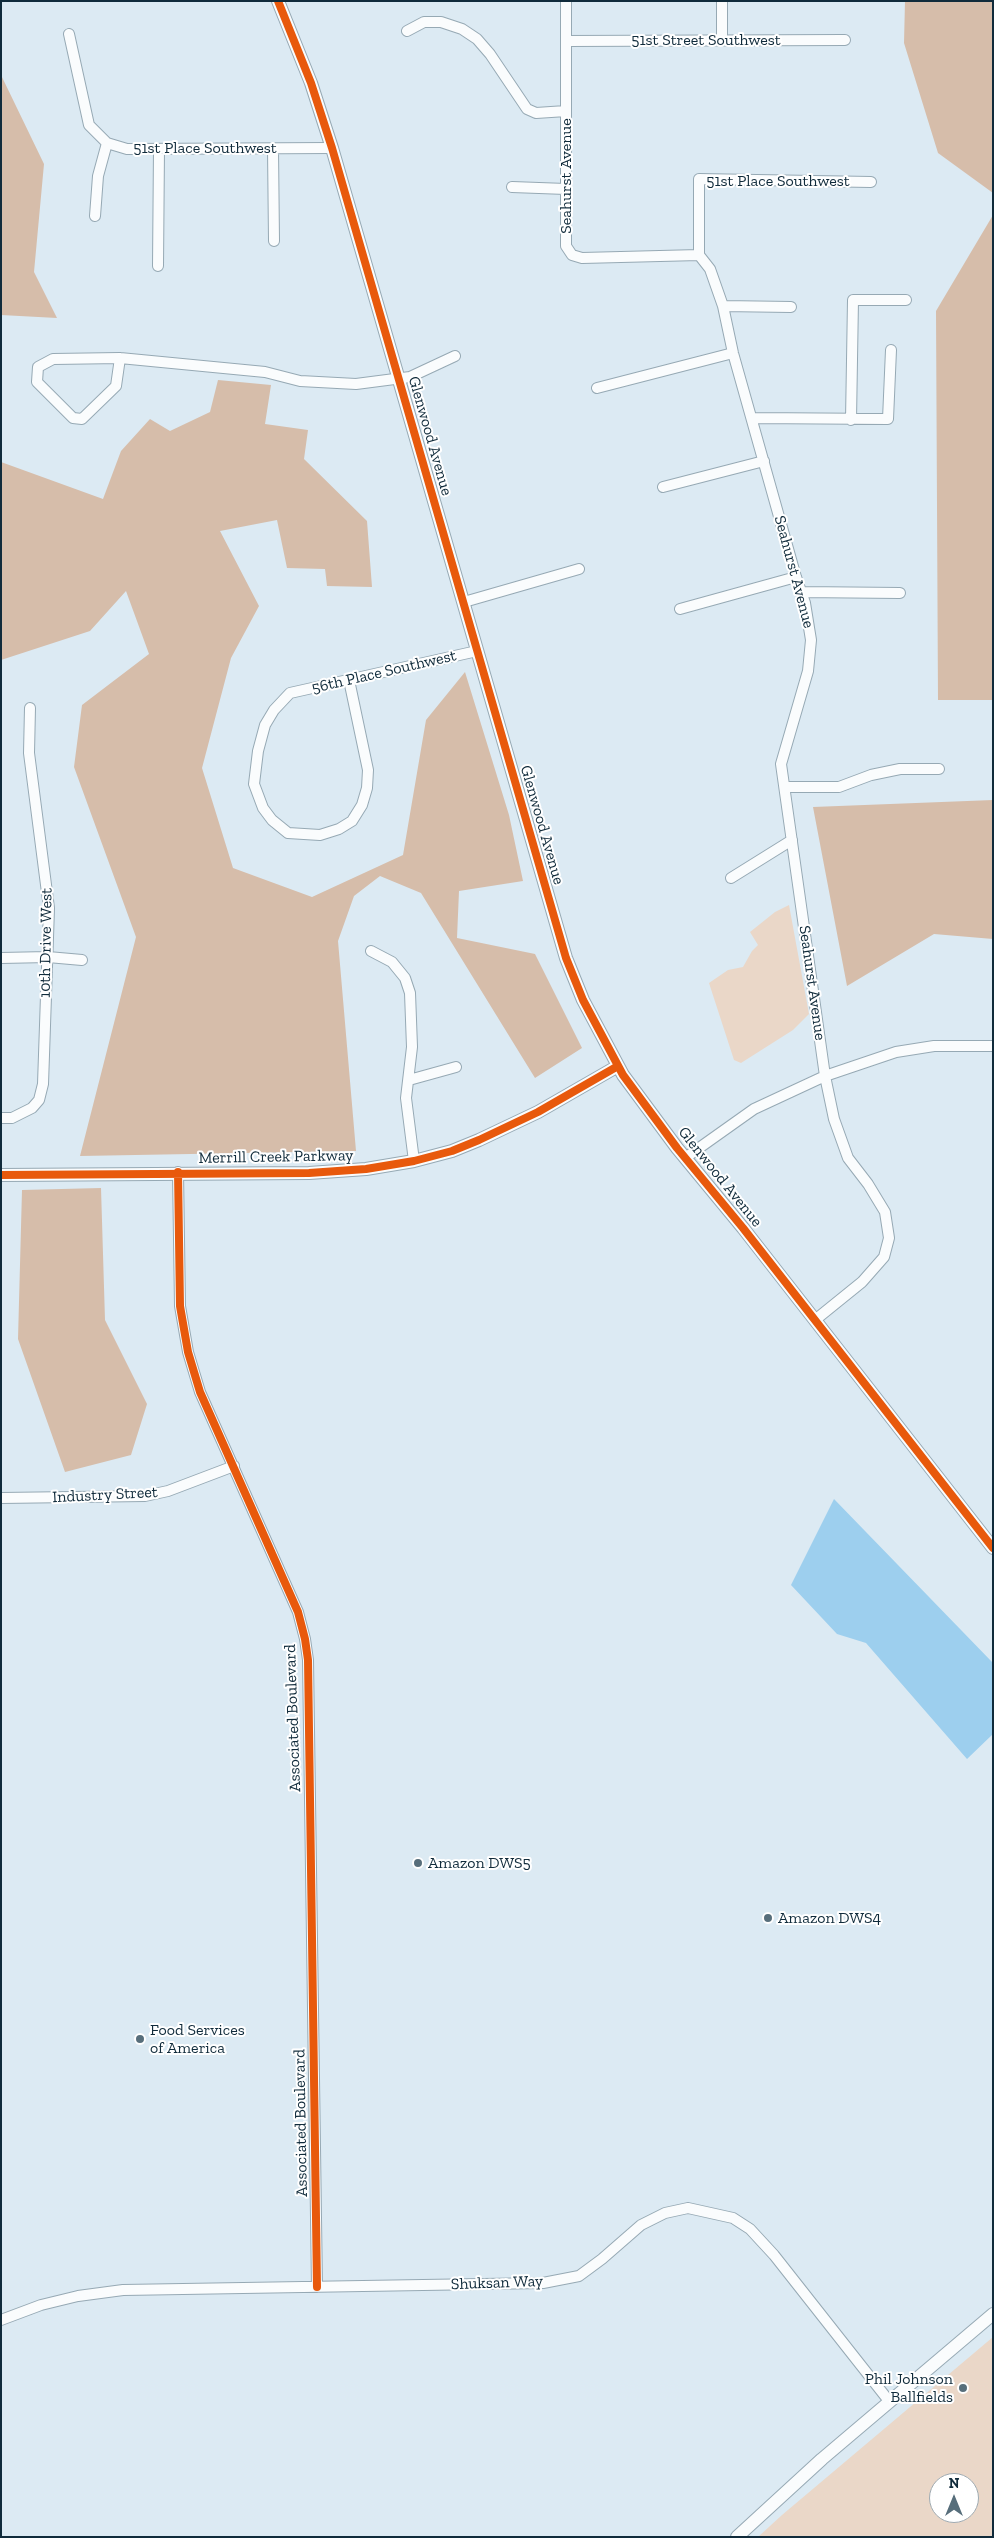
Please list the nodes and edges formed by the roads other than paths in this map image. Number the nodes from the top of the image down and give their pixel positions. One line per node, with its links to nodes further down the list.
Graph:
1 (278, 1): 11 (street, Glenwood Avenue)
2 (566, 1): 8 (street, Seahurst Avenue)
3 (722, 1): 6 (street)
4 (408, 30): 9 (street)
5 (69, 34): 10 (street)
6 (722, 40): 7 (street, 51st Street Southwest); 8 (street, 51st Street Southwest)
7 (845, 40)
8 (566, 41): 9 (street, Seahurst Avenue)
9 (566, 111): 16 (street, Seahurst Avenue)
10 (107, 143): 12 (street, 51st Place Southwest); 17 (street)
11 (332, 148): 13 (street, 51st Place Southwest); 28 (street, Glenwood Avenue)
12 (159, 149): 13 (street, 51st Place Southwest); 20 (street)
13 (273, 149): 18 (street)
14 (870, 182): 19 (street, 51st Place Southwest)
15 (512, 187): 16 (street)
16 (566, 189): 19 (street, Seahurst Avenue)
17 (95, 216)
18 (274, 241)
19 (699, 255): 22 (street, Seahurst Avenue)
20 (158, 266)
21 (906, 300): 31 (street)
22 (723, 306): 23 (street); 25 (street, Seahurst Avenue)
23 (791, 307)
24 (891, 350): 31 (street)
25 (733, 352): 29 (street); 30 (street, Seahurst Avenue)
26 (455, 356): 28 (street)
27 (120, 358): 27 (street); 28 (street)
28 (399, 377): 38 (street, Glenwood Avenue)
29 (597, 388)
30 (752, 418): 31 (street); 32 (street, Seahurst Avenue)
31 (851, 420)
32 (764, 461): 33 (street); 35 (street, Seahurst Avenue)
33 (663, 487)
34 (578, 569): 38 (street)
35 (796, 577): 36 (street, Seahurst Avenue); 39 (street)
36 (801, 592): 37 (street); 44 (street, Seahurst Avenue)
37 (900, 593)
38 (464, 602): 40 (street, Glenwood Avenue)
39 (680, 608)
40 (477, 651): 41 (street, 56th Place Southwest); 52 (street, Glenwood Avenue)
41 (349, 680): 41 (street, 56th Place Southwest)
42 (30, 708): 48 (street, 10th Drive West)
43 (939, 769): 44 (street)
44 (784, 787): 45 (street, Seahurst Avenue)
45 (792, 840): 46 (street); 54 (street, Seahurst Avenue)
46 (731, 878)
47 (371, 951): 55 (street)
48 (48, 957): 49 (street); 50 (street); 56 (street, 10th Drive West)
49 (1, 958)
50 (82, 960)
51 (993, 1046): 54 (street)
52 (618, 1066): 57 (street, Glenwood Avenue); 58 (street, Merrill Creek Parkway)
53 (456, 1067): 55 (street)
54 (824, 1076): 57 (street); 61 (street, Seahurst Avenue)
55 (409, 1080): 58 (street)
56 (1, 1118)
57 (684, 1158): 61 (street, Glenwood Avenue)
58 (414, 1161): 59 (street, Merrill Creek Parkway)
59 (178, 1172): 60 (street, Merrill Creek Parkway); 62 (street, Associated Boulevard)
60 (1, 1175)
61 (815, 1320): 64 (street, Glenwood Avenue)
62 (234, 1466): 63 (street, Industry Street); 65 (street, Associated Boulevard)
63 (1, 1498)
64 (993, 1548)
65 (317, 2287): 67 (street, Shuksan Way); 68 (street, Shuksan Way)
66 (993, 2314): 68 (street)
67 (1, 2320)
68 (889, 2401): 69 (street)
69 (737, 2537)

